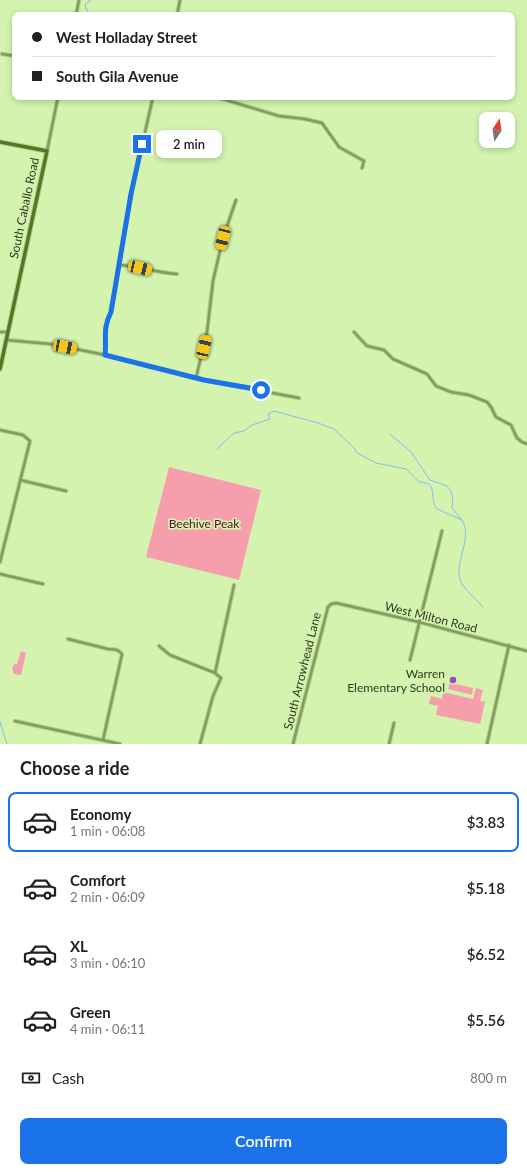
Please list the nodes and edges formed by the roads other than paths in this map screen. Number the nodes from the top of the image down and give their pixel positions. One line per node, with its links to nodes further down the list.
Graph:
1 (79, 0): 3 (street)
2 (180, 0): 4 (street)
3 (77, 12)
4 (178, 12)
5 (2, 54): 6 (street)
6 (12, 56)
7 (57, 100): 11 (street, South Caballo Road)
8 (151, 100): 14 (street)
9 (226, 100): 12 (street)
10 (0, 142): 11 (street)
11 (47, 151): 17 (street, South Caballo Road)
12 (362, 168)
13 (236, 200): 22 (street)
14 (120, 265): 15 (street); 20 (street)
15 (177, 274)
16 (0, 332): 17 (street)
17 (8, 332): 19 (street, South Caballo Road)
18 (354, 332): 25 (street)
19 (6, 340): 20 (street); 21 (street, South Caballo Road)
20 (105, 355): 22 (street)
21 (0, 369)
22 (196, 378): 23 (street)
23 (299, 398)
24 (0, 430): 26 (street)
25 (527, 444)
26 (20, 480): 27 (street); 29 (street)
27 (66, 491)
28 (442, 531): 34 (street)
29 (0, 562)
30 (0, 574): 31 (street)
31 (43, 584)
32 (234, 585): 40 (street)
33 (331, 604): 34 (street, West Milton Road); 46 (street, South Arrowhead Lane)
34 (419, 622): 36 (street, West Milton Road); 39 (street)
35 (68, 639): 43 (street)
36 (509, 645): 38 (street, West Milton Road); 48 (street)
37 (159, 646): 40 (street)
38 (527, 651)
39 (410, 660)
40 (215, 673): 45 (street)
41 (15, 721): 43 (street)
42 (394, 723): 47 (street)
43 (103, 740): 44 (street)
44 (120, 744)
45 (200, 744)
46 (293, 744)
47 (389, 744)
48 (486, 744)

